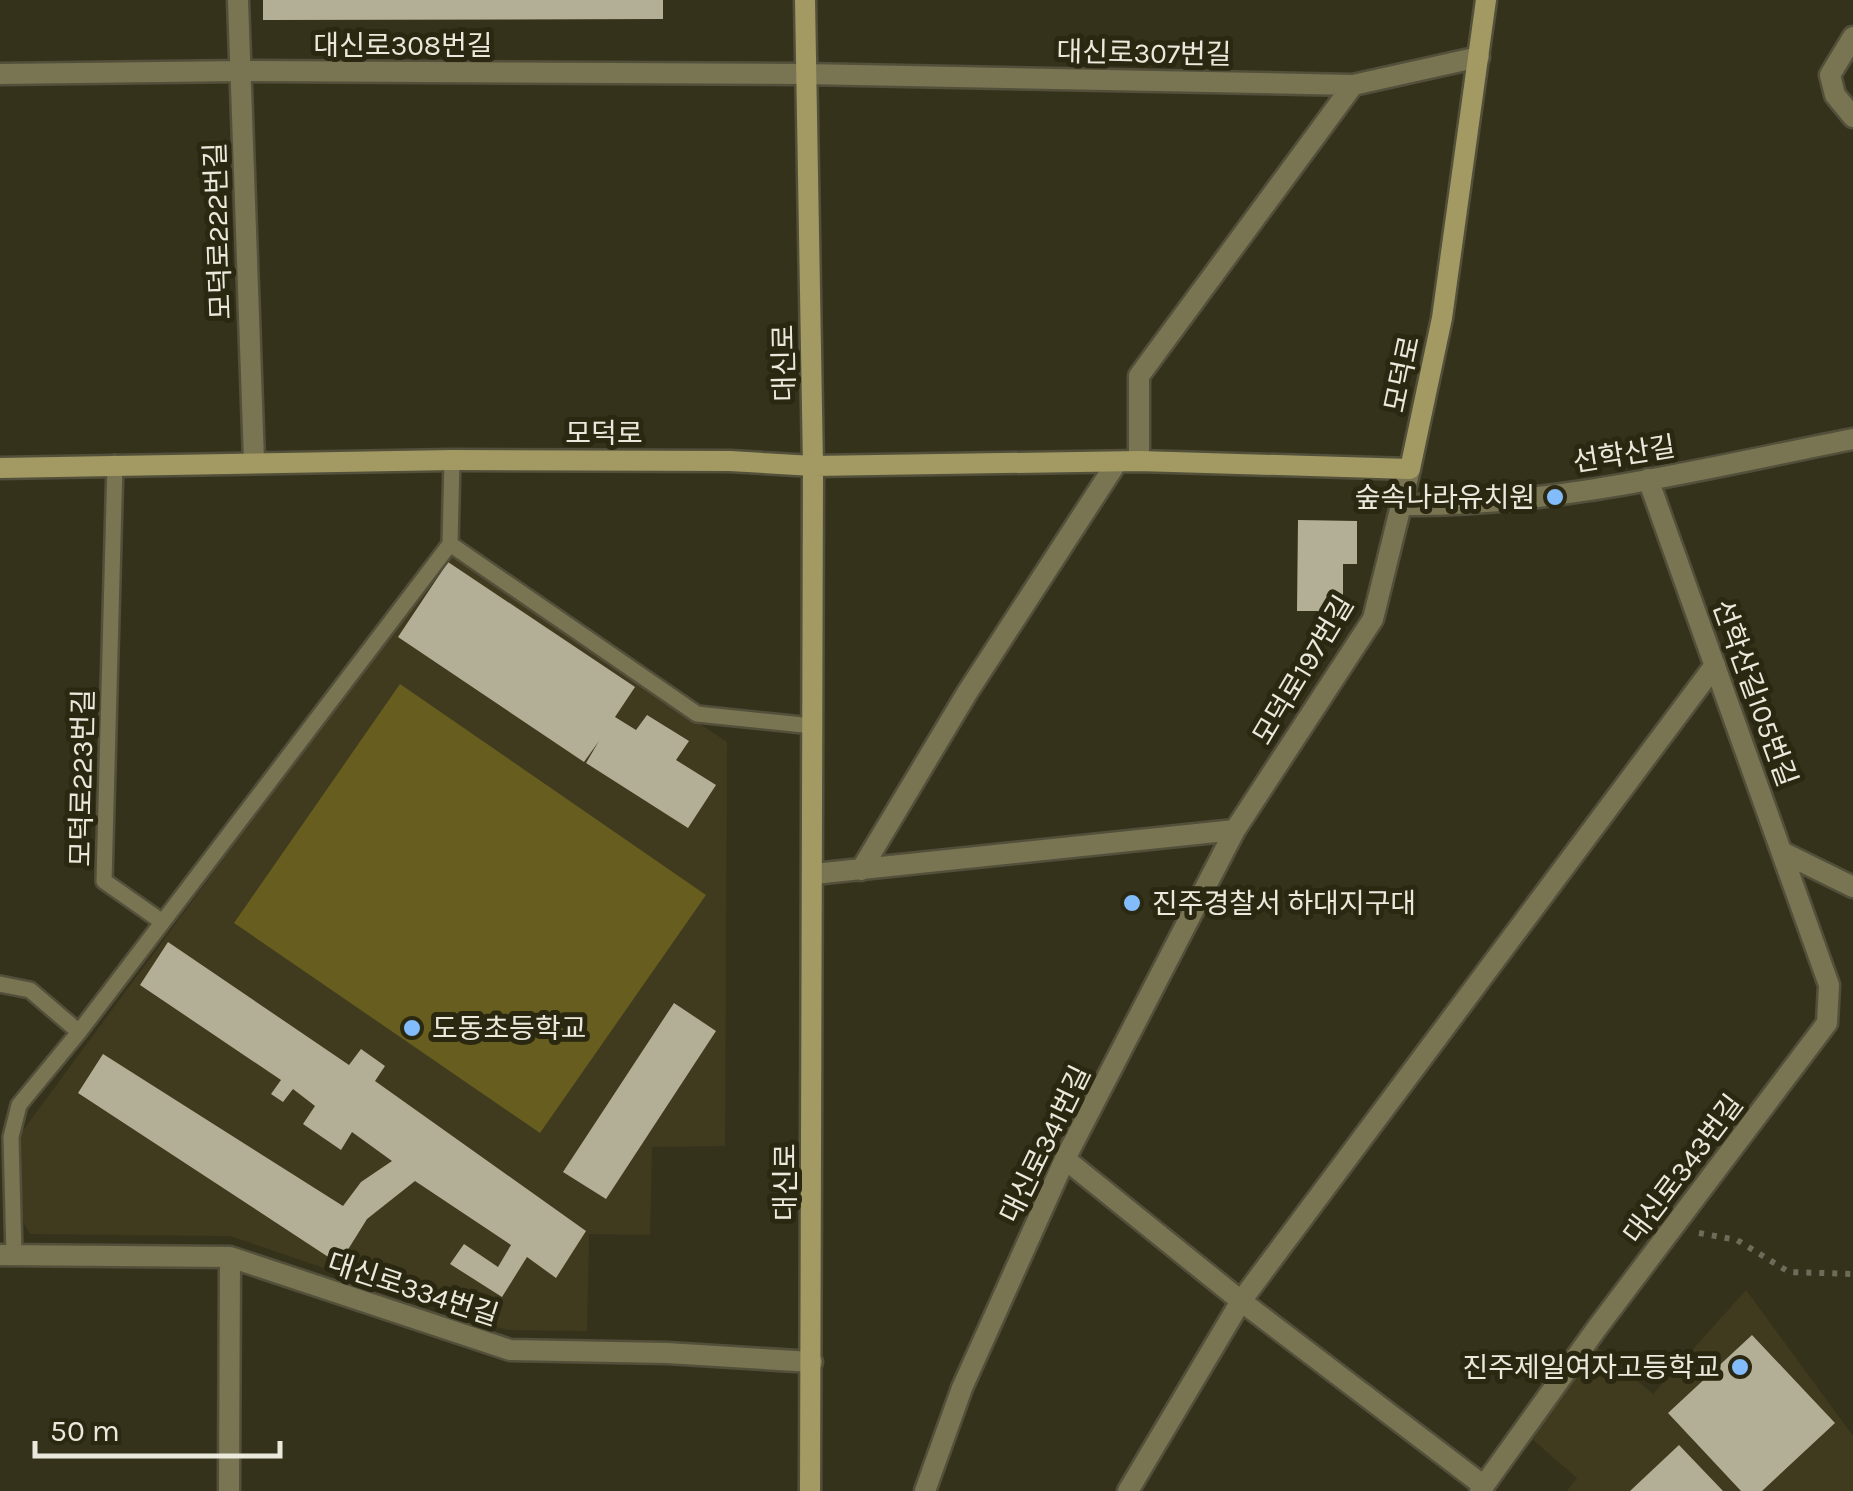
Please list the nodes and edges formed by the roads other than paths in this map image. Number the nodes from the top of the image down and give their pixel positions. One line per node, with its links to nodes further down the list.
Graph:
1 (238, 0): 6 (street, 모덕로222번길)
2 (805, 0): 8 (street, 대신로)
3 (1486, 0): 5 (street, 모덕로)
4 (1853, 38): 10 (street)
5 (1478, 57): 9 (street, 대신로307번길); 19 (street, 모덕로)
6 (240, 71): 7 (street, 대신로308번길); 8 (street, 대신로308번길); 13 (street, 모덕로222번길)
7 (0, 74)
8 (806, 74): 9 (street, 대신로307번길); 17 (street, 대신로)
9 (1353, 85): 14 (street)
10 (1853, 117)
11 (1853, 439): 20 (street, 선학산길)
12 (452, 460): 13 (street, 모덕로); 17 (street, 모덕로); 22 (lane)
13 (254, 461): 16 (street, 모덕로)
14 (1140, 461): 15 (street, 모덕로); 19 (street, 모덕로)
15 (1116, 462): 17 (street, 모덕로); 27 (street)
16 (115, 463): 18 (street, 모덕로); 30 (lane, 모덕로223번길)
17 (813, 466): 24 (street, 대신로)
18 (0, 468)
19 (1410, 469): 21 (street, 모덕로197번길)
20 (1648, 479): 21 (street, 선학산길); 23 (street, 선학산길105번길)
21 (1402, 505): 25 (street, 모덕로197번길)
22 (450, 544): 24 (lane); 30 (lane)
23 (1716, 665): 26 (street, 선학산길105번길); 36 (street)
24 (814, 726): 28 (street, 대신로)
25 (1235, 830): 27 (street); 33 (street, 대신로341번길)
26 (1784, 853): 29 (street); 38 (street, 대신로343번길)
27 (861, 870): 28 (street)
28 (814, 874): 37 (street, 대신로)
29 (1853, 887)
30 (161, 921): 32 (lane)
31 (0, 984): 32 (lane)
32 (79, 1032): 34 (lane)
33 (1065, 1159): 36 (street); 41 (street, 대신로341번길)
34 (7, 1255): 35 (street, 대신로334번길)
35 (230, 1257): 37 (street, 대신로334번길); 39 (street)
36 (1242, 1301): 38 (street); 42 (street)
37 (812, 1362): 40 (street, 대신로)
38 (1482, 1489)
39 (229, 1491)
40 (810, 1491)
41 (925, 1491)
42 (1128, 1491)

